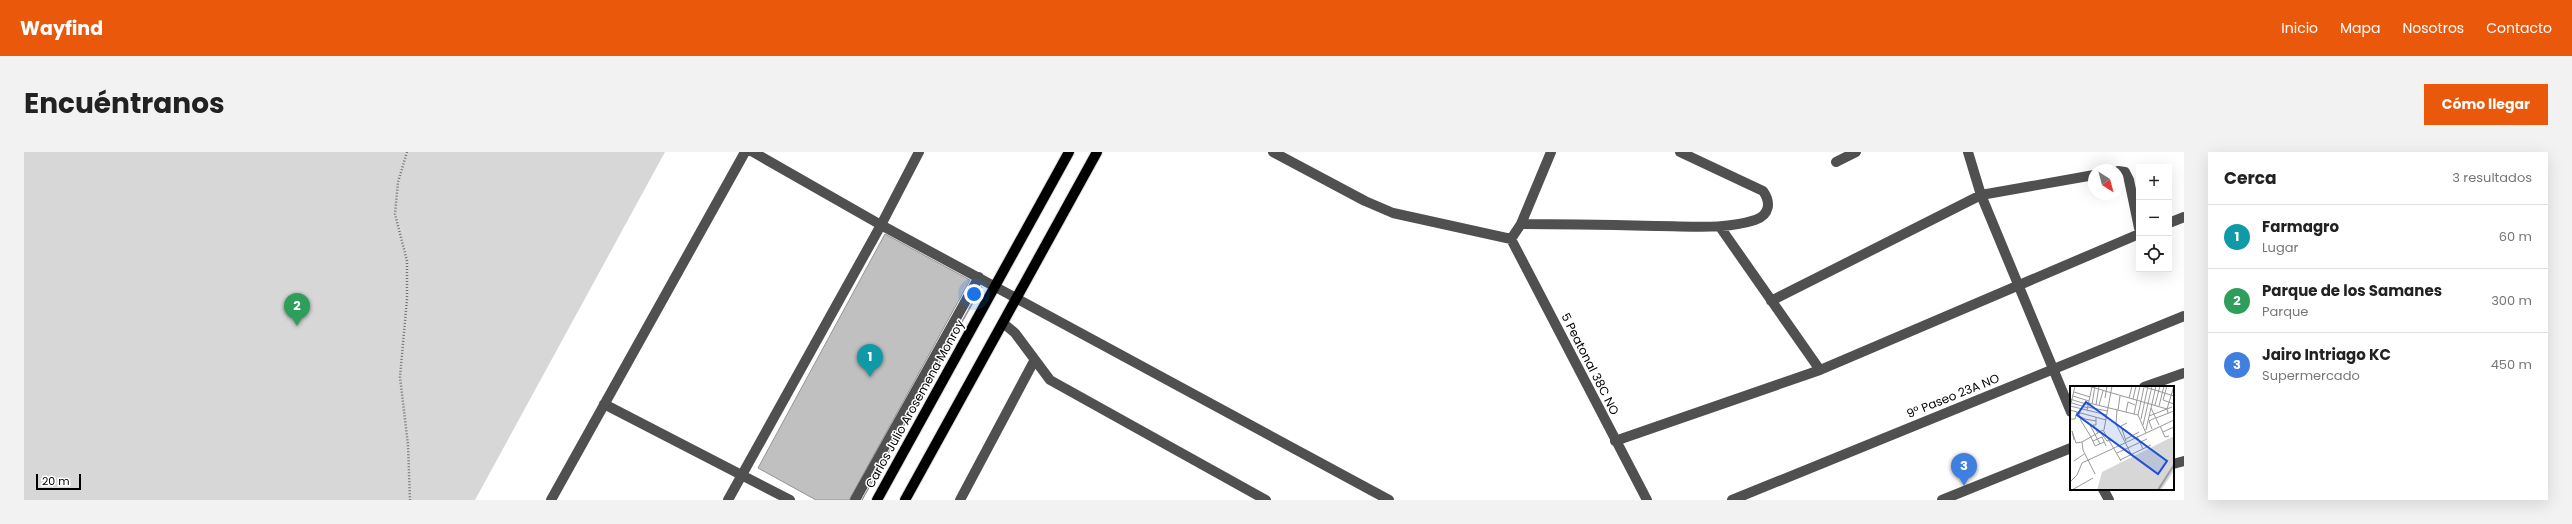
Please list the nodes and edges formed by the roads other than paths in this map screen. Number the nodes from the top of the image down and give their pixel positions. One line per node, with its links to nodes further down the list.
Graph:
1 (745, 152): 35 (street)
2 (753, 152): 19 (street)
3 (919, 152): 19 (street)
4 (1070, 152): 25 (main road, Carlos Julio Arosemena Monroy)
5 (1097, 152): 26 (main road)
6 (1273, 152): 22 (street)
7 (1550, 152): 18 (street)
8 (1680, 152): 20 (street)
9 (1856, 152): 11 (street)
10 (1968, 152): 14 (street)
11 (1836, 162)
12 (2124, 172): 15 (street)
13 (2088, 176): 14 (street)
14 (1981, 195): 24 (street); 27 (street)
15 (2136, 214)
16 (2184, 217): 17 (street)
17 (2172, 222)
18 (1521, 224): 20 (street); 22 (street)
19 (881, 225): 23 (street); 41 (street)
20 (1720, 227): 27 (street)
21 (2136, 235): 24 (street)
22 (1511, 239): 37 (street, 5 Peatonal 38C NO)
23 (979, 277): 25 (street); 46 (street)
24 (2018, 284): 31 (street); 32 (street)
25 (995, 286): 26 (street); 47 (main road, Carlos Julio Arosemena Monroy)
26 (1017, 298): 29 (main road); 51 (street)
27 (1771, 301): 31 (street)
28 (2184, 316): 32 (street, 9º Paseo 23A NO)
29 (1003, 323): 30 (street); 48 (main road)
30 (1034, 361): 49 (street); 50 (street)
31 (1820, 370): 37 (street)
32 (2053, 370): 36 (street); 53 (street, 9º Paseo 23A NO)
33 (2184, 373): 34 (street)
34 (2147, 386)
35 (604, 404): 41 (street); 43 (street)
36 (2070, 410)
37 (1615, 441): 52 (street, 5 Peatonal 38C NO)
38 (2070, 448): 54 (street)
39 (2184, 461): 40 (street)
40 (2174, 464)
41 (742, 474): 44 (street); 45 (street)
42 (2103, 490): 55 (street)
43 (551, 500)
44 (728, 500)
45 (790, 500)
46 (855, 500)
47 (877, 500)
48 (905, 500)
49 (960, 500)
50 (1266, 500)
51 (1389, 500)
52 (1647, 500)
53 (1732, 500)
54 (1942, 500)
55 (2108, 500)

